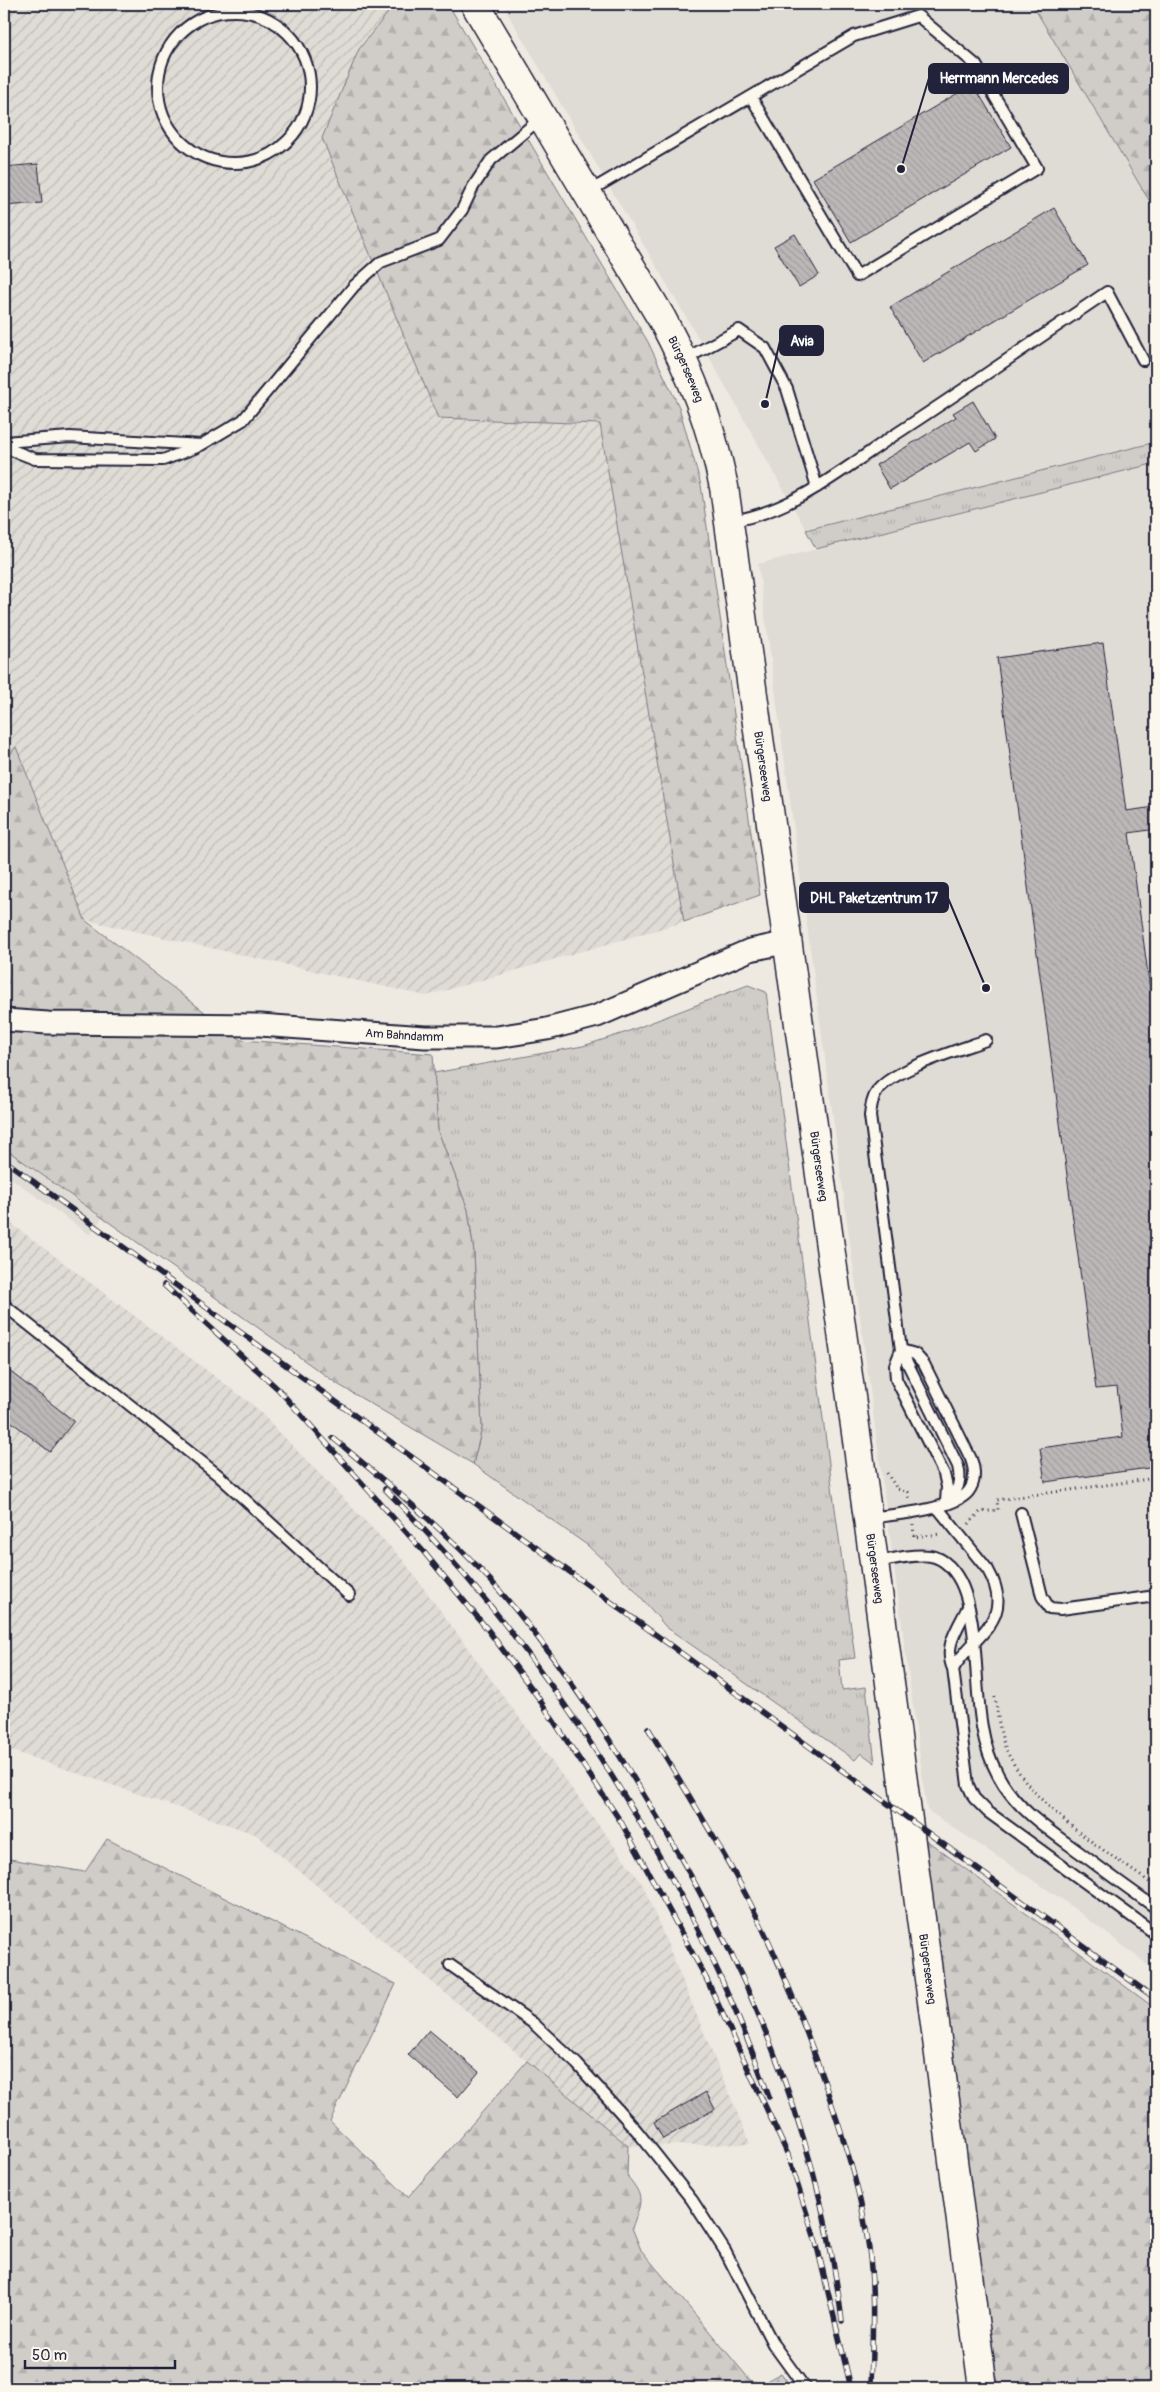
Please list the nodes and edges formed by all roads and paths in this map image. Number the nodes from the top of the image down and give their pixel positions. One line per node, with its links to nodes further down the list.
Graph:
1 (475, 4): 4 (street, Bürgerseeweg)
2 (310, 92): 2 (lane)
3 (751, 97): 3 (lane); 5 (lane)
4 (542, 117): 5 (street, Bürgerseeweg); 9 (lane)
5 (587, 193): 6 (street, Bürgerseeweg)
6 (683, 360): 11 (lane); 12 (street, Bürgerseeweg)
7 (1143, 360): 11 (lane)
8 (4, 442): 9 (lane)
9 (201, 445): 10 (lane)
10 (4, 447)
11 (817, 486): 12 (lane)
12 (730, 521): 13 (street, Bürgerseeweg)
13 (789, 942): 14 (street, Am Bahndamm); 23 (street, Bürgerseeweg)
14 (4, 1020)
15 (986, 1040): 17 (lane)
16 (4, 1305): 28 (lane)
17 (902, 1350): 20 (lane); 20 (lane); 20 (lane)
18 (884, 1468): 21 (path)
19 (1156, 1478): 24 (path)
20 (942, 1505): 21 (lane); 26 (lane)
21 (911, 1512): 23 (lane); 26 (path)
22 (1021, 1513): 29 (lane)
23 (867, 1518): 27 (street, Bürgerseeweg)
24 (970, 1522): 25 (path); 26 (path)
25 (974, 1528)
26 (958, 1531): 31 (lane)
27 (874, 1562): 30 (lane); 39 (street, Bürgerseeweg)
28 (349, 1595)
29 (1156, 1596)
30 (968, 1606): 31 (lane); 32 (lane)
31 (973, 1645): 32 (lane); 35 (lane)
32 (953, 1669): 36 (lane)
33 (995, 1694): 34 (path)
34 (1156, 1887)
35 (1156, 1908)
36 (1156, 1934)
37 (450, 1965): 38 (lane)
38 (805, 2388)
39 (983, 2388)

